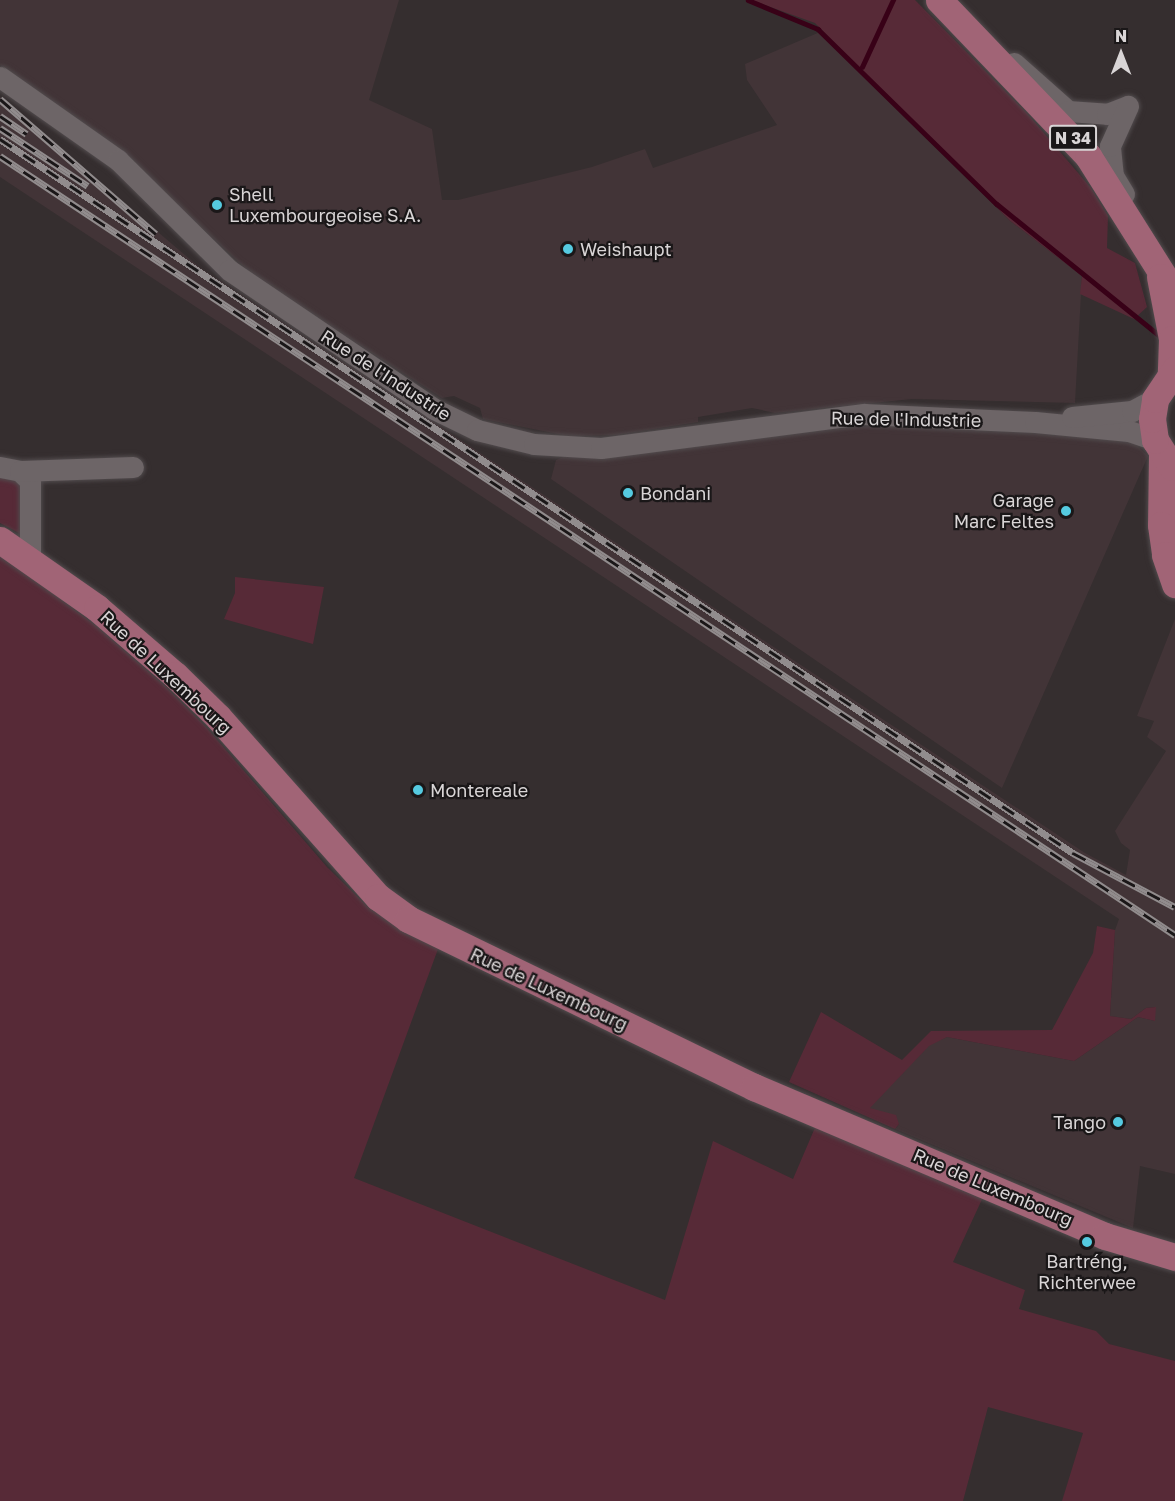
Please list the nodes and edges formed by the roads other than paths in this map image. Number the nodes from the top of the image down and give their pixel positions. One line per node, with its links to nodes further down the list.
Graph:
1 (939, 0): 2 (main road, N 34)
2 (986, 47): 4 (main road, N 34); 4 (street)
3 (0, 77): 8 (street, Rue de l'Industrie)
4 (1150, 253): 5 (main road, N 34); 6 (main road, N 34)
5 (1175, 294)
6 (1173, 371): 7 (main road, N 34)
7 (1155, 399): 8 (street, Rue de l'Industrie); 9 (main road, N 34)
8 (1035, 422): 9 (street, Rue de l'Industrie)
9 (1164, 454): 14 (main road, N 34)
10 (133, 467): 11 (street)
11 (10, 470): 13 (street)
12 (0, 540): 13 (main road, Rue de Luxembourg)
13 (30, 559): 15 (main road, Rue de Luxembourg)
14 (1175, 584)
15 (1175, 1257)

